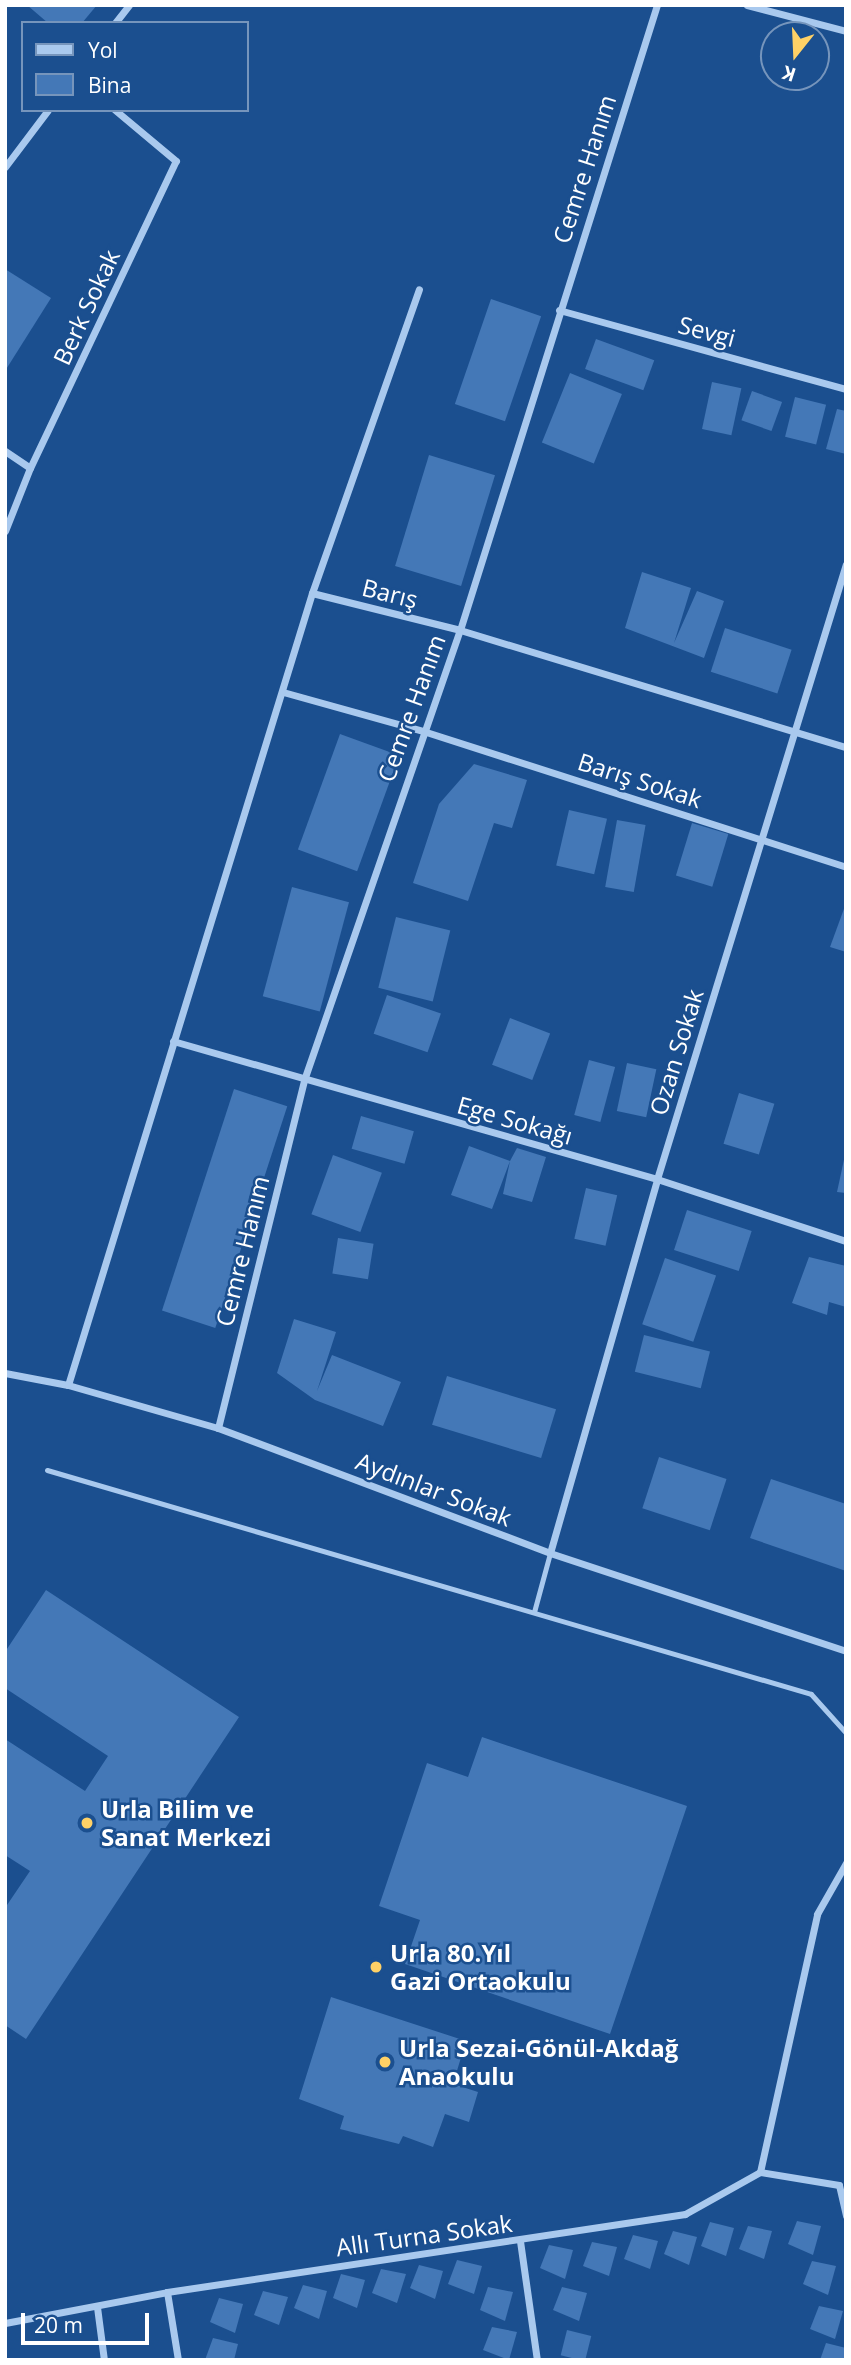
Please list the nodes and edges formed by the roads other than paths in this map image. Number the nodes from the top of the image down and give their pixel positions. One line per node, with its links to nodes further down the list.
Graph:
1 (129, 5): 4 (street)
2 (657, 5): 10 (street, Cemre Hanım)
3 (747, 5): 5 (street)
4 (117, 21)
5 (846, 32)
6 (46, 112): 8 (street)
7 (117, 112): 13 (street, Berk Sokak)
8 (5, 167)
9 (419, 289): 16 (street)
10 (559, 310): 11 (street, Sevgi); 17 (street, Cemre Hanım)
11 (846, 389)
12 (5, 451): 13 (street)
13 (30, 468): 14 (street, Berk Sokak)
14 (5, 531)
15 (846, 564): 20 (street, Ozan Sokak)
16 (312, 593): 17 (street, Barış); 18 (street)
17 (460, 630): 19 (street, Cemre Hanım); 20 (street)
18 (283, 692): 19 (street, Barış Sokak); 24 (street)
19 (423, 731): 22 (street, Barış Sokak); 25 (street, Cemre Hanım)
20 (795, 731): 21 (street); 22 (street, Ozan Sokak)
21 (846, 747)
22 (762, 839): 23 (street, Barış Sokak); 26 (street, Ozan Sokak)
23 (846, 867)
24 (173, 1041): 25 (street, Ege Sokağı); 29 (street)
25 (304, 1080): 26 (street, Ege Sokağı); 30 (street, Cemre Hanım)
26 (657, 1179): 27 (street, Ege Sokağı); 32 (street, Ozan Sokak)
27 (846, 1241)
28 (5, 1373): 29 (street, Aydınlar Sokak)
29 (68, 1385): 30 (street, Aydınlar Sokak)
30 (218, 1428): 32 (street, Aydınlar Sokak)
31 (47, 1470): 33 (lane)
32 (550, 1553): 33 (lane); 34 (street, Aydınlar Sokak)
33 (534, 1612): 35 (lane)
34 (846, 1651)
35 (846, 1733)
36 (846, 1863): 37 (street)
37 (760, 2172): 38 (street); 39 (street, Allı Turna Sokak)
38 (846, 2216)
39 (520, 2241): 40 (street, Allı Turna Sokak); 45 (street)
40 (167, 2292): 41 (street, Allı Turna Sokak); 44 (street)
41 (97, 2307): 42 (street, Allı Turna Sokak); 43 (street)
42 (5, 2323)
43 (104, 2360)
44 (178, 2360)
45 (537, 2360)

